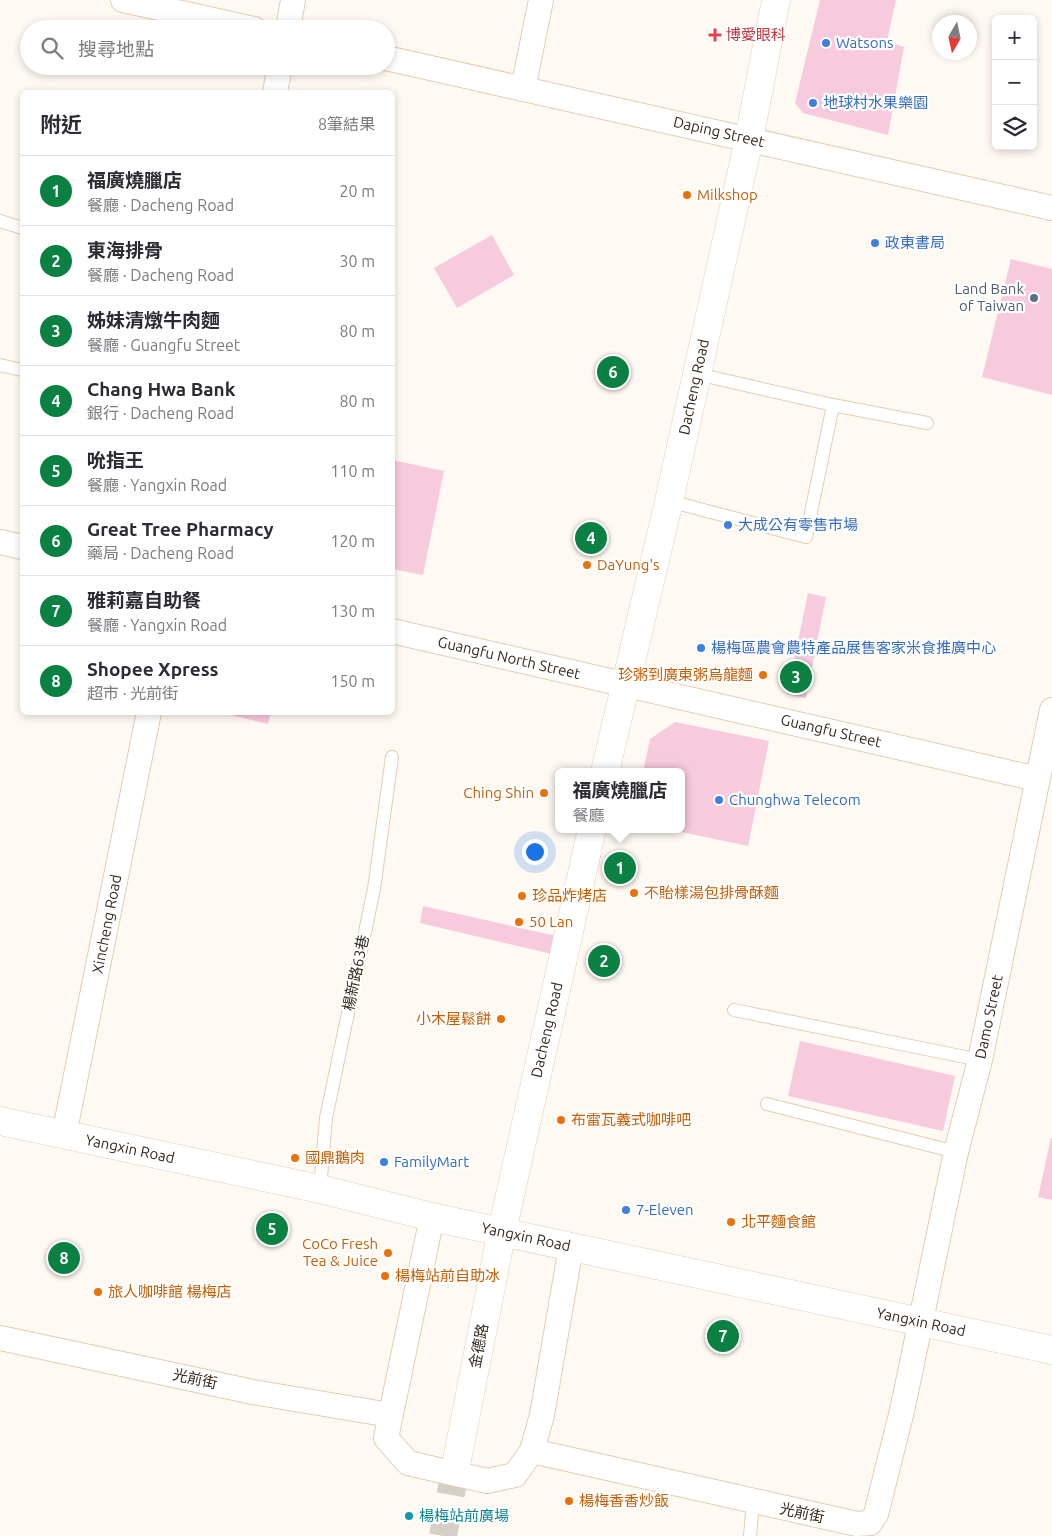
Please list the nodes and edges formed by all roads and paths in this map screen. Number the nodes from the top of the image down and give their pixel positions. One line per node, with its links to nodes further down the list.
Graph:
1 (123, 0): 5 (street)
2 (293, 0): 6 (street)
3 (541, 0): 9 (street)
4 (776, 0): 11 (main road, Dacheng Road)
5 (213, 20)
6 (290, 20)
7 (395, 60): 9 (street, Daping Street)
8 (278, 75): 10 (street)
9 (523, 89): 11 (street, Daping Street)
10 (275, 90)
11 (748, 139): 12 (street, Daping Street); 17 (main road, Dacheng Road)
12 (1052, 208)
13 (0, 221): 14 (lane)
14 (20, 227)
15 (0, 365): 16 (lane)
16 (20, 370)
17 (697, 374): 18 (lane); 20 (main road, Dacheng Road)
18 (833, 405): 19 (lane); 20 (lane)
19 (927, 423)
20 (669, 501): 24 (main road, Dacheng Road)
21 (0, 542): 22 (street)
22 (20, 547)
23 (395, 633): 24 (street, Guangfu North Street)
24 (625, 684): 28 (main road, Dacheng Road); 29 (street, Guangfu Street)
25 (1052, 710): 29 (street, Damo Street)
26 (148, 715): 35 (street, Xincheng Road)
27 (392, 757): 37 (lane, 楊新路63巷)
28 (606, 768)
29 (1037, 779): 32 (street, Damo Street)
30 (591, 833): 39 (main road, Dacheng Road)
31 (734, 1010): 32 (lane)
32 (980, 1060): 36 (street, Damo Street)
33 (767, 1104): 36 (lane)
34 (0, 1121): 35 (main road, Yangxin Road)
35 (64, 1135): 37 (main road, Yangxin Road)
36 (956, 1152): 41 (street, Damo Street)
37 (320, 1189): 38 (main road, Yangxin Road)
38 (432, 1217): 39 (main road, Yangxin Road); 44 (street)
39 (502, 1232): 40 (main road, Yangxin Road); 46 (main road, 金德路)
40 (570, 1246): 41 (main road, Yangxin Road); 45 (street)
41 (919, 1322): 43 (main road, Yangxin Road); 47 (street, 光前街)
42 (0, 1338): 44 (street, 光前街)
43 (1052, 1350)
44 (390, 1415): 45 (street)
45 (532, 1451): 47 (street, 光前街)
46 (457, 1460)
47 (753, 1502): 48 (lane)
48 (750, 1536)

